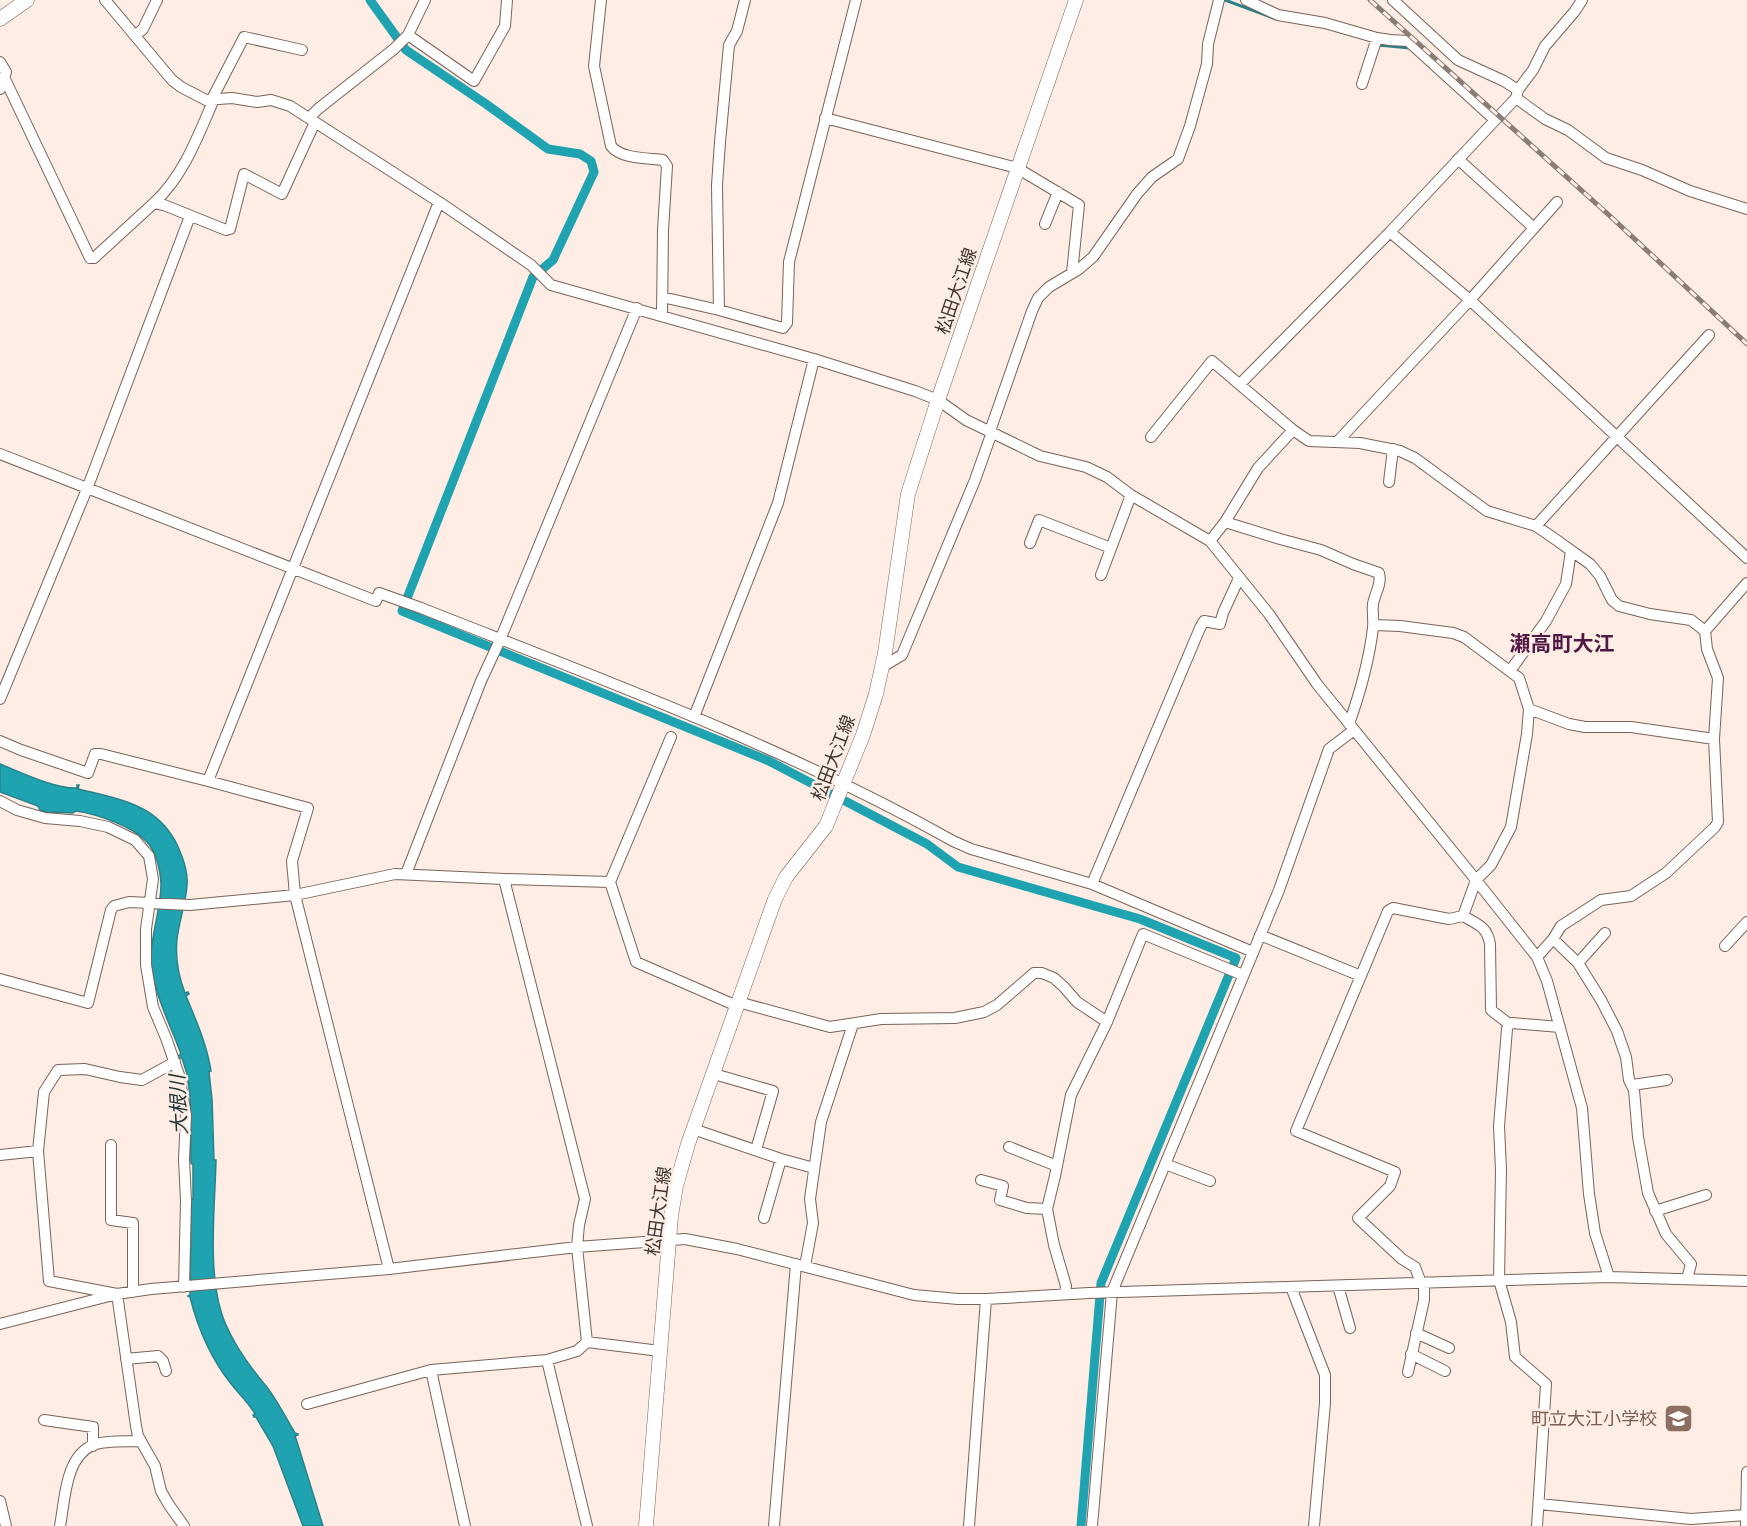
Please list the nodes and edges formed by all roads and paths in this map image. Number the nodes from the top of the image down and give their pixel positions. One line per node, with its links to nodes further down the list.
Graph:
1 (27, 0): 14 (main road)
2 (105, 0): 16 (street)
3 (159, 0): 16 (street)
4 (425, 0): 15 (street)
5 (507, 0): 15 (street)
6 (601, 0): 40 (street)
7 (745, 0): 43 (street)
8 (856, 0): 25 (street)
9 (1076, 0): 29 (main road, 松田大江線)
10 (1219, 0): 39 (street)
11 (1582, 0): 23 (street)
12 (1252, 1): 17 (street)
13 (1398, 2): 23 (street)
14 (0, 19)
15 (408, 35): 26 (street)
16 (135, 36): 24 (street)
17 (1377, 38): 21 (street); 27 (street)
18 (302, 50): 24 (street)
19 (0, 62): 20 (street)
20 (4, 77): 22 (street); 33 (street)
21 (1362, 84)
22 (0, 89)
23 (1517, 94): 27 (street); 34 (street)
24 (213, 99): 26 (street); 33 (street)
25 (825, 118): 29 (street); 43 (street)
26 (312, 120): 31 (street); 35 (street)
27 (1495, 120): 28 (street)
28 (1458, 159): 37 (street); 38 (street)
29 (1017, 168): 30 (street); 48 (main road, 松田大江線)
30 (1058, 192): 36 (street); 39 (street)
31 (439, 202): 42 (street); 66 (street)
32 (1557, 202): 37 (street)
33 (154, 203): 35 (street)
34 (1747, 209)
35 (190, 216): 57 (street)
36 (1045, 224)
37 (1534, 228): 41 (street)
38 (1390, 232): 41 (street); 47 (street)
39 (1072, 273): 50 (street)
40 (662, 297): 43 (street); 44 (street)
41 (1470, 300): 52 (street); 53 (street)
42 (637, 308): 44 (street); 72 (street)
43 (719, 310)
44 (662, 316): 46 (street)
45 (1709, 335): 52 (street)
46 (814, 359): 48 (street); 77 (street)
47 (1240, 384): 49 (street); 51 (street)
48 (938, 400): 50 (street); 73 (main road, 松田大江線)
49 (1293, 430): 53 (street); 59 (street)
50 (991, 432): 58 (street); 73 (street)
51 (1151, 437)
52 (1617, 437): 60 (street); 65 (street)
53 (1337, 442): 54 (street)
54 (1393, 449): 56 (street); 60 (street)
55 (0, 454): 57 (street)
56 (1389, 482)
57 (87, 489): 66 (street); 75 (street)
58 (1131, 495): 61 (street); 63 (street)
59 (1225, 522): 61 (street); 70 (street)
60 (1536, 525): 64 (street)
61 (1210, 541): 68 (street)
62 (1030, 543): 63 (street)
63 (1111, 548): 67 (street)
64 (1571, 551): 71 (street); 74 (street)
65 (1747, 558)
66 (292, 569): 72 (street); 82 (street)
67 (1101, 574)
68 (1239, 578): 78 (street); 89 (street)
69 (1747, 583): 71 (street)
70 (1374, 625): 74 (street); 78 (street)
71 (1705, 631): 80 (street)
72 (500, 640): 77 (street); 85 (street)
73 (882, 667): 83 (main road, 松田大江線)
74 (1510, 671): 76 (street)
75 (0, 699)
76 (1528, 708): 80 (street); 87 (street)
77 (694, 717): 83 (street)
78 (1352, 727): 87 (street); 95 (street)
79 (671, 737): 88 (street)
80 (1714, 739): 96 (street)
81 (0, 741): 82 (street)
82 (208, 781): 90 (street)
83 (843, 786): 89 (street); 104 (main road, 松田大江線)
84 (0, 801): 91 (street)
85 (406, 874): 86 (street); 90 (street)
86 (504, 879): 88 (street); 130 (street)
87 (1476, 880): 92 (street); 99 (street)
88 (610, 882): 104 (street)
89 (1092, 884): 98 (street)
90 (295, 895): 91 (street); 132 (street)
91 (152, 903): 103 (street); 109 (street)
92 (1463, 916): 102 (street); 107 (street)
93 (1747, 922): 97 (street)
94 (1605, 933): 100 (street)
95 (1260, 935): 98 (street); 102 (street)
96 (1553, 939): 99 (street); 100 (street)
97 (1725, 946)
98 (1253, 952): 101 (street)
99 (1537, 957): 108 (street)
100 (1578, 963): 112 (street)
101 (1243, 975): 105 (street); 120 (street)
102 (1361, 976): 137 (street)
103 (0, 979)
104 (737, 1004): 106 (street); 110 (main road, 松田大江線)
105 (1107, 1022): 106 (street); 121 (street)
106 (853, 1024): 122 (street)
107 (1509, 1024): 108 (street); 135 (street)
108 (1560, 1027): 133 (street)
109 (175, 1062): 117 (street); 139 (street)
110 (714, 1074): 113 (main road, 松田大江線); 116 (street)
111 (1667, 1080): 112 (street)
112 (1632, 1086): 127 (street)
113 (693, 1129): 116 (street); 129 (main road, 松田大江線)
114 (111, 1144): 141 (street)
115 (1009, 1147): 121 (street)
116 (756, 1150): 119 (street)
117 (38, 1151): 118 (street); 143 (street)
118 (0, 1155)
119 (781, 1159): 122 (street); 128 (street)
120 (1165, 1164): 124 (street); 142 (street)
121 (1057, 1166): 126 (street)
122 (813, 1168): 131 (street)
123 (981, 1180): 126 (street)
124 (1210, 1181)
125 (1706, 1195): 127 (street)
126 (1047, 1209): 144 (street)
127 (1655, 1211): 134 (street)
128 (764, 1218)
129 (670, 1240): 130 (street); 131 (street); 151 (main road, 松田大江線)
130 (577, 1247): 132 (street); 149 (street)
131 (800, 1265): 145 (street); 174 (street)
132 (389, 1269): 139 (street)
133 (1609, 1277): 134 (street); 135 (street)
134 (1687, 1279): 136 (street)
135 (1499, 1280): 137 (street); 165 (street)
136 (1747, 1281)
137 (1423, 1283): 138 (street); 148 (street)
138 (1338, 1286): 140 (street); 147 (street)
139 (184, 1287): 141 (street)
140 (1291, 1287): 142 (street); 177 (street)
141 (133, 1292): 143 (street)
142 (1110, 1292): 144 (street); 176 (street)
143 (117, 1294): 146 (street); 153 (street)
144 (1065, 1294): 145 (street)
145 (986, 1299): 175 (street)
146 (0, 1324)
147 (1350, 1328)
148 (1416, 1333): 150 (street); 152 (street)
149 (587, 1342): 151 (street); 154 (street)
150 (1449, 1348)
151 (660, 1351): 173 (main road, 松田大江線)
152 (1411, 1354): 157 (street); 158 (street)
153 (126, 1359): 156 (street); 161 (street)
154 (547, 1360): 155 (street); 172 (street)
155 (431, 1370): 159 (street); 171 (street)
156 (166, 1371)
157 (1445, 1371)
158 (1407, 1372)
159 (307, 1404)
160 (44, 1420): 162 (street)
161 (141, 1441): 162 (street); 170 (street)
162 (93, 1446): 169 (street)
163 (1747, 1472): 166 (street)
164 (0, 1501): 168 (street)
165 (1539, 1504): 167 (street); 178 (street)
166 (1746, 1521): 167 (street)
167 (1692, 1522)
168 (6, 1526)
169 (60, 1526)
170 (184, 1526)
171 (465, 1526)
172 (587, 1526)
173 (646, 1526)
174 (774, 1526)
175 (969, 1526)
176 (1092, 1526)
177 (1314, 1526)
178 (1537, 1526)

